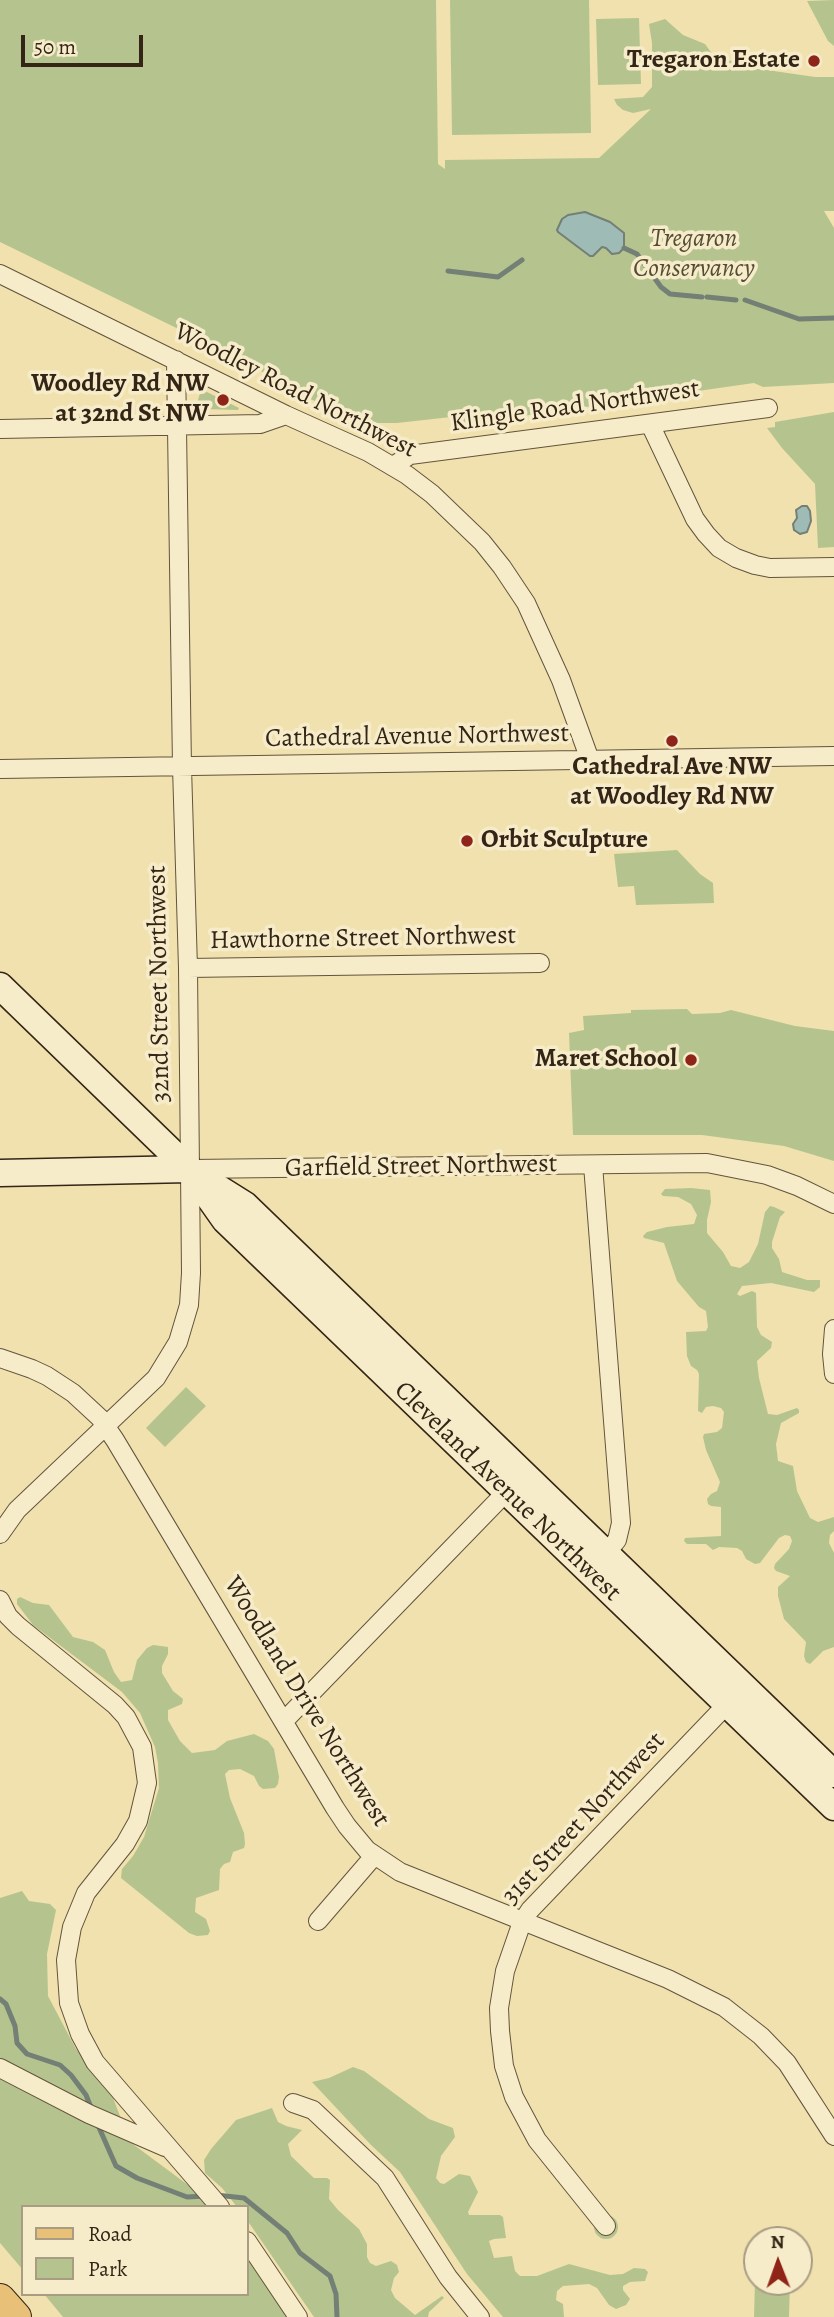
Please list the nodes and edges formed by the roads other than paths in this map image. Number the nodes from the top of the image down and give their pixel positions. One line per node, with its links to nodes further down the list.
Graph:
1 (0, 274): 2 (street, Woodley Road Northwest)
2 (176, 360): 4 (street, Woodley Road Northwest); 6 (street, 32nd Street Northwest)
3 (768, 408): 5 (street, Klingle Road Northwest)
4 (286, 415): 6 (street); 8 (street, Woodley Road Northwest)
5 (650, 424): 8 (street, Klingle Road Northwest); 9 (street)
6 (176, 426): 7 (street); 12 (street, 32nd Street Northwest)
7 (0, 429)
8 (393, 466): 11 (street, Woodley Road Northwest)
9 (834, 567)
10 (834, 756): 11 (street, Cathedral Avenue Northwest)
11 (590, 760): 12 (street, Cathedral Avenue Northwest)
12 (182, 767): 13 (street, Cathedral Avenue Northwest); 15 (street, 32nd Street Northwest)
13 (0, 769)
14 (540, 963): 15 (street, Hawthorne Street Northwest)
15 (188, 968): 18 (street, 32nd Street Northwest)
16 (0, 986): 18 (main road, Cleveland Avenue Northwest)
17 (593, 1165): 18 (street, Garfield Street Northwest); 20 (street, Garfield Street Northwest); 27 (street)
18 (189, 1169): 19 (main road, Garfield Street Northwest); 24 (street, 32nd Street Northwest); 25 (main road, Cleveland Avenue Northwest)
19 (0, 1173)
20 (834, 1204)
21 (834, 1329): 23 (street)
22 (0, 1359): 24 (street, Woodland Drive Northwest)
23 (834, 1374)
24 (105, 1426): 26 (street, 32nd Street Northwest); 30 (street, Woodland Drive Northwest)
25 (516, 1483): 27 (main road, Cleveland Avenue Northwest); 30 (street)
26 (0, 1534)
27 (598, 1564): 29 (main road, Cleveland Avenue Northwest)
28 (0, 1600): 39 (street)
29 (736, 1696): 31 (main road, Cleveland Avenue Northwest); 32 (main road, Cleveland Avenue Northwest); 35 (street, 31st Street Northwest)
30 (284, 1721): 33 (street, Woodland Drive Northwest)
31 (834, 1774)
32 (834, 1807)
33 (374, 1856): 34 (street); 35 (street, Woodland Drive Northwest)
34 (318, 1921)
35 (522, 1922): 38 (street, Woodland Drive Northwest); 41 (street, 31st Street Northwest)
36 (0, 2068): 39 (street)
37 (293, 2103): 46 (street)
38 (834, 2136)
39 (168, 2148): 40 (street)
40 (213, 2199)
41 (606, 2226)
42 (248, 2242): 45 (street)
43 (0, 2299): 44 (main road)
44 (16, 2317)
45 (298, 2317)
46 (480, 2317)

